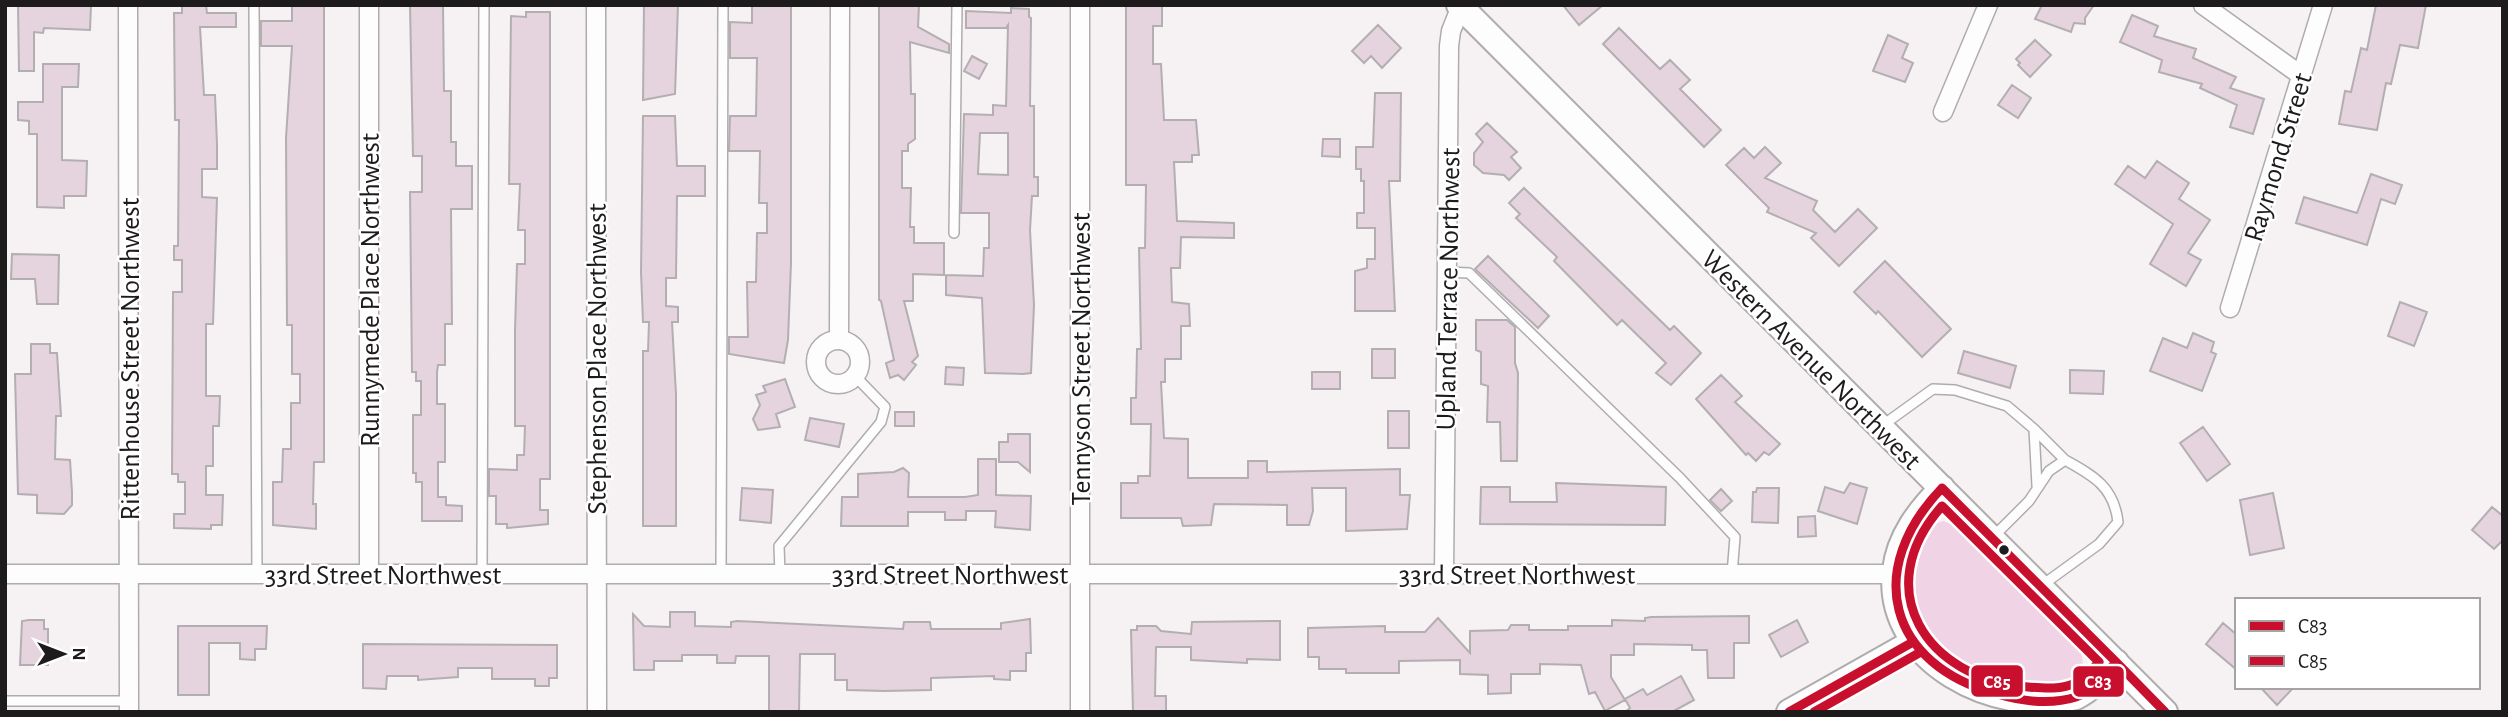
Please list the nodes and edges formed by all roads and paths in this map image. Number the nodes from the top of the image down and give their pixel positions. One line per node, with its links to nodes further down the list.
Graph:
1 (128, 5): 28 (street, Rittenhouse Street Northwest)
2 (254, 5): 29 (lane)
3 (369, 5): 30 (street, Runnymede Place Northwest)
4 (484, 5): 31 (lane)
5 (596, 5): 32 (street, Stephenson Place Northwest)
6 (723, 5): 33 (lane)
7 (840, 5): 19 (street)
8 (957, 5): 16 (lane)
9 (1080, 5): 35 (street, Tennyson Street Northwest)
10 (1988, 5): 15 (street)
11 (2203, 5): 14 (street)
12 (2323, 5): 14 (street, Raymond Street)
13 (1460, 6): 17 (street, Upland Terrace Northwest); 21 (street, Western Avenue Northwest)
14 (2302, 76): 18 (street, Raymond Street)
15 (1943, 113)
16 (954, 233)
17 (1447, 272): 36 (street, Upland Terrace Northwest); 37 (lane)
18 (2230, 308)
19 (839, 340): 20 (street); 20 (street)
20 (855, 376): 34 (lane)
21 (1882, 426): 22 (lane); 25 (street, Western Avenue Northwest)
22 (2034, 429): 23 (lane); 24 (lane)
23 (2065, 460): 24 (lane); 39 (lane)
24 (2037, 487): 26 (lane)
25 (1942, 488): 26 (street, Western Avenue Northwest); 38 (street)
26 (1992, 538): 39 (street, Western Avenue Northwest)
27 (5, 574): 28 (street, 33rd Street Northwest)
28 (129, 574): 29 (street, 33rd Street Northwest); 43 (street, Rittenhouse Street Northwest)
29 (257, 574): 30 (street, 33rd Street Northwest)
30 (369, 574): 31 (street, 33rd Street Northwest)
31 (482, 574): 32 (street, 33rd Street Northwest)
32 (596, 574): 33 (street, 33rd Street Northwest); 45 (street, Stephenson Place Northwest)
33 (721, 574): 34 (street, 33rd Street Northwest)
34 (780, 574): 35 (street, 33rd Street Northwest)
35 (1080, 574): 36 (street, 33rd Street Northwest); 46 (street, Tennyson Street Northwest)
36 (1444, 574): 37 (street, 33rd Street Northwest)
37 (1732, 574): 38 (street, 33rd Street Northwest)
38 (1895, 574): 40 (street)
39 (2040, 586): 41 (street, Western Avenue Northwest)
40 (1913, 642): 44 (street); 47 (street)
41 (2116, 663): 44 (street); 48 (street, Western Avenue Northwest)
42 (5, 701): 43 (lane)
43 (129, 706)
44 (2029, 710)
45 (597, 712)
46 (1080, 712)
47 (1789, 712)
48 (2165, 712)

